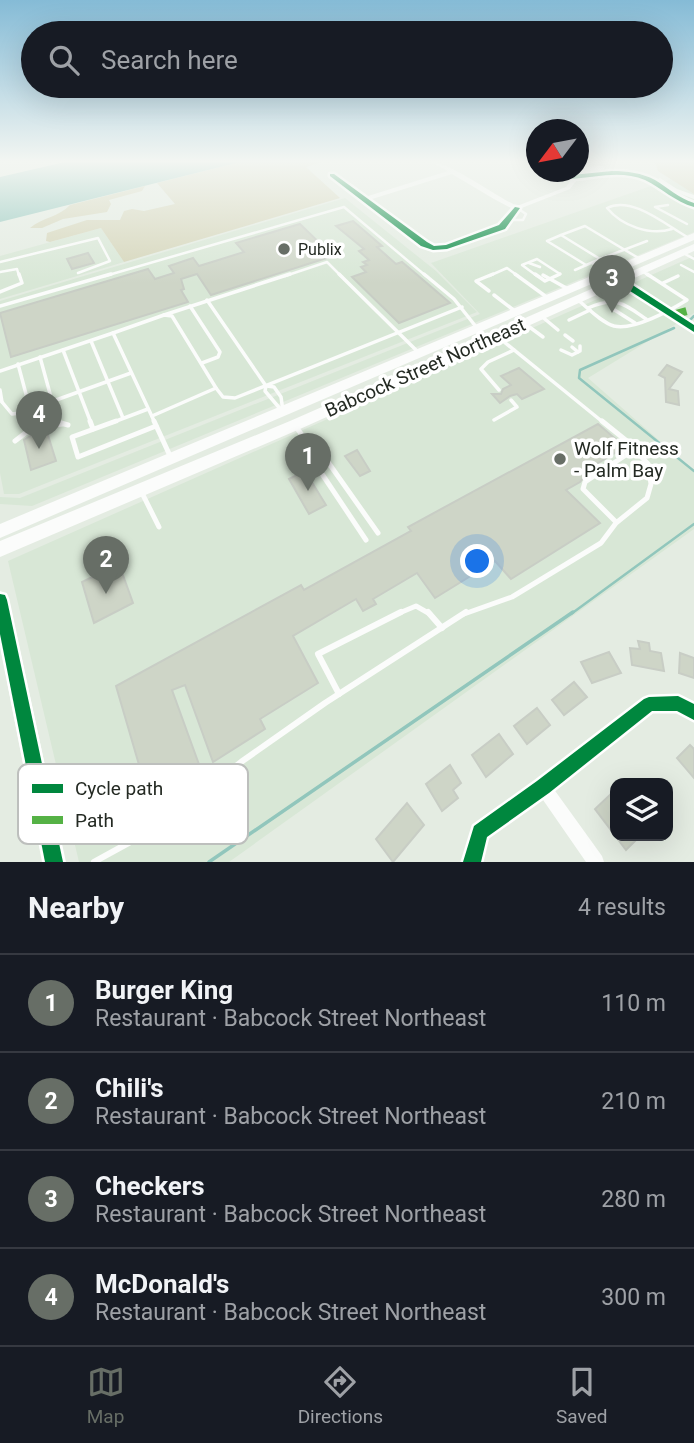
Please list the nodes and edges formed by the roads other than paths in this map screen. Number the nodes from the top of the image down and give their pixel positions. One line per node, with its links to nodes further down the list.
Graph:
1 (369, 202): 6 (street)
2 (502, 202): 5 (street)
3 (532, 202): 5 (street)
4 (668, 205): 7 (lane)
5 (517, 208): 6 (street); 6 (lane)
6 (509, 220)
7 (687, 224)
8 (672, 229): 8 (lane); 11 (lane)
9 (561, 235): 12 (lane); 14 (lane); 19 (lane)
10 (647, 241): 12 (lane)
11 (692, 241): 13 (main road, Babcock Street Northeast); 20 (main road, Babcock Street Northeast)
12 (625, 249): 14 (lane); 20 (lane)
13 (682, 253): 15 (lane); 20 (main road, Babcock Street Northeast)
14 (600, 259): 17 (lane)
15 (694, 259)
16 (0, 262): 26 (lane)
17 (592, 262): 19 (lane); 29 (lane)
18 (530, 263): 22 (lane); 27 (lane); 27 (lane)
19 (586, 265): 23 (lane)
20 (641, 265): 29 (main road, Babcock Street Northeast); 30 (lane)
21 (681, 265): 25 (lane)
22 (538, 268)
23 (575, 270)
24 (0, 272): 32 (lane)
25 (694, 272)
26 (78, 273)
27 (548, 276): 33 (lane)
28 (678, 276): 30 (lane)
29 (614, 277): 33 (main road, Babcock Street Northeast); 42 (street)
30 (663, 283): 42 (lane)
31 (489, 291): 35 (lane)
32 (0, 292)
33 (573, 294): 35 (main road, Babcock Street Northeast); 41 (lane); 45 (main road, Babcock Street Northeast)
34 (494, 295): 44 (lane)
35 (549, 299): 44 (main road, Babcock Street Northeast)
36 (207, 300): 39 (lane); 54 (lane); 73 (lane)
37 (602, 302): 41 (lane); 46 (lane); 48 (lane)
38 (0, 306): 40 (lane)
39 (190, 306): 43 (lane); 67 (lane)
40 (462, 307): 49 (lane); 54 (lane)
41 (589, 309): 47 (lane); 48 (lane)
42 (666, 311): 46 (lane); 50 (street)
43 (164, 315): 53 (lane); 67 (lane)
44 (517, 316): 45 (main road, Babcock Street Northeast); 49 (main road, Babcock Street Northeast); 55 (main road, Babcock Street Northeast); 57 (lane)
45 (545, 319): 51 (lane); 52 (lane)
46 (646, 319): 48 (lane)
47 (569, 320)
48 (635, 324)
49 (478, 328): 64 (main road, Babcock Street Northeast); 66 (main road)
50 (694, 329)
51 (558, 330)
52 (552, 332)
53 (113, 333): 58 (lane); 70 (lane)
54 (399, 333): 64 (lane); 73 (lane)
55 (495, 335): 62 (lane); 66 (main road, Babcock Street Northeast)
56 (565, 335): 59 (lane)
57 (543, 337)
58 (91, 341): 61 (lane); 72 (lane)
59 (573, 341)
60 (572, 347): 63 (lane)
61 (63, 350): 65 (lane); 77 (lane)
62 (514, 350): 76 (lane); 92 (lane)
63 (561, 350)
64 (420, 353): 71 (main road, Babcock Street Northeast)
65 (40, 357): 68 (lane); 79 (lane)
66 (444, 358): 90 (main road, Babcock Street Northeast)
67 (202, 363): 74 (lane)
68 (18, 364): 69 (lane); 82 (lane)
69 (0, 371)
70 (131, 373): 72 (lane); 81 (lane)
71 (361, 378): 83 (main road, Babcock Street Northeast); 90 (main road)
72 (107, 382): 77 (lane); 85 (lane)
73 (266, 386): 74 (lane); 83 (lane); 83 (lane)
74 (216, 388): 84 (lane)
75 (0, 390): 80 (lane)
76 (499, 390)
77 (79, 392): 79 (lane); 89 (lane)
78 (511, 400): 86 (lane)
79 (52, 401): 82 (lane)
80 (1, 403): 82 (lane)
81 (148, 409): 84 (lane); 85 (lane)
82 (30, 410)
83 (283, 411): 93 (main road, Babcock Street Northeast)
84 (152, 416): 88 (lane)
85 (123, 418): 89 (lane)
86 (494, 419)
87 (65, 424): 91 (lane)
88 (156, 426): 89 (lane); 93 (lane)
89 (93, 429)
90 (299, 430): 94 (main road, Babcock Street Northeast); 98 (lane); 99 (lane)
91 (15, 441)
92 (635, 449): 95 (lane); 95 (lane)
93 (172, 458): 97 (main road, Babcock Street Northeast)
94 (141, 490): 96 (lane); 100 (main road, Babcock Street Northeast)
95 (616, 523): 102 (lane)
96 (159, 527)
97 (0, 531)
98 (378, 533)
99 (366, 540)
100 (0, 549)
101 (0, 600): 105 (main road)
102 (442, 628): 103 (lane); 103 (lane)
103 (339, 694): 106 (lane)
104 (694, 712): 107 (street)
105 (34, 764)
106 (239, 764)
107 (543, 786): 112 (street); 113 (street)
108 (50, 844): 110 (main road)
109 (127, 844): 111 (lane)
110 (54, 862)
111 (94, 862)
112 (472, 862)
113 (596, 862)

